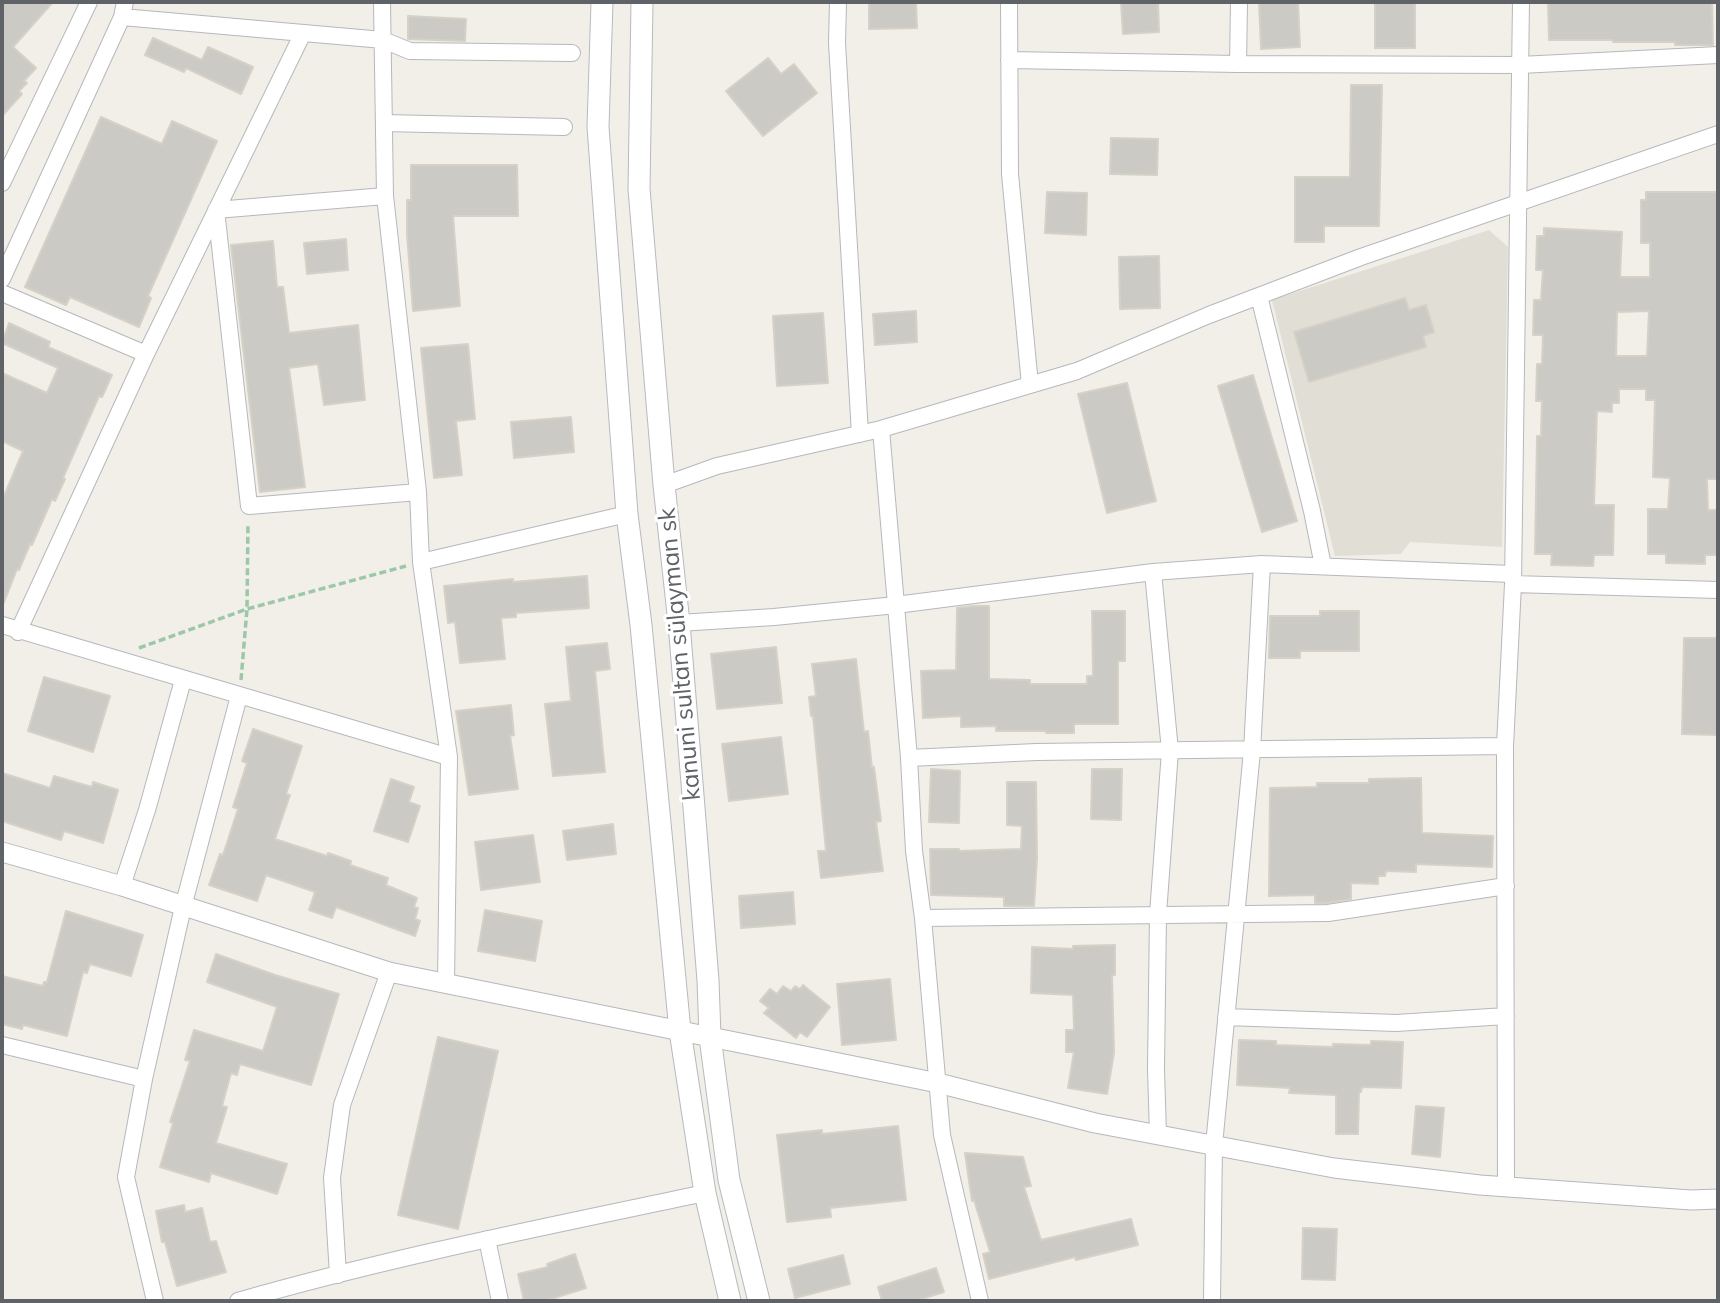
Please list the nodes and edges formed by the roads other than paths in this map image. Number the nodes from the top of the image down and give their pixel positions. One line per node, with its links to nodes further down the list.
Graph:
1 (89, 2): 20 (street)
2 (382, 2): 11 (street)
3 (602, 2): 33 (main road)
4 (642, 2): 31 (main road, kanuni sultan sülayman sk)
5 (838, 2): 30 (street)
6 (1009, 2): 14 (street)
7 (1239, 2): 15 (street)
8 (1521, 2): 16 (street)
9 (124, 9): 10 (street); 24 (street)
10 (303, 33): 11 (street); 23 (street)
11 (383, 40): 12 (street); 17 (street)
12 (572, 53)
13 (1718, 55): 16 (street)
14 (1009, 60): 15 (street); 28 (street)
15 (1238, 64): 16 (street)
16 (1520, 65): 22 (street)
17 (384, 123): 18 (street); 21 (street)
18 (564, 127)
19 (1718, 134): 22 (street)
20 (2, 183)
21 (385, 196): 23 (street); 32 (street)
22 (1519, 203): 26 (street); 38 (street)
23 (216, 210): 27 (street); 32 (street)
24 (2, 279)
25 (2, 293): 27 (street)
26 (1259, 296): 28 (street); 36 (street)
27 (146, 354): 43 (street)
28 (1030, 385): 29 (street)
29 (881, 429): 30 (street); 40 (street)
30 (860, 434): 31 (street)
31 (664, 485): 41 (main road, kanuni sultan sülayman sk)
32 (418, 492): 34 (street)
33 (627, 514): 34 (street); 62 (main road)
34 (421, 562): 49 (street)
35 (1262, 564): 36 (street); 37 (street); 48 (street)
36 (1323, 566): 38 (street)
37 (1153, 572): 40 (street); 47 (street)
38 (1513, 579): 39 (street); 46 (street)
39 (1718, 590)
40 (896, 605): 41 (street); 50 (street)
41 (679, 622): 63 (main road, kanuni sultan sülayman sk)
42 (2, 625): 43 (street)
43 (18, 632): 44 (street)
44 (183, 680): 45 (street); 52 (street)
45 (239, 696): 49 (street); 54 (street)
46 (1505, 746): 48 (street); 53 (street)
47 (1170, 751): 48 (street); 50 (street); 56 (street)
48 (1252, 751): 55 (street)
49 (449, 757): 59 (street)
50 (909, 758): 57 (street)
51 (2, 852): 52 (street)
52 (122, 886): 54 (street)
53 (1506, 886): 55 (street); 60 (street)
54 (183, 907): 58 (street); 65 (street)
55 (1236, 913): 56 (street); 61 (street)
56 (1158, 914): 57 (street); 67 (street)
57 (923, 918): 66 (street)
58 (390, 972): 59 (street); 73 (street)
59 (446, 982): 62 (street)
60 (1506, 1016): 61 (street); 69 (street)
61 (1226, 1017): 68 (street)
62 (680, 1031): 63 (street); 70 (main road)
63 (710, 1037): 66 (street); 78 (main road, kanuni sultan sülayman sk)
64 (2, 1045): 65 (street)
65 (144, 1079): 74 (street)
66 (938, 1083): 67 (street); 79 (street)
67 (1158, 1135): 68 (street)
68 (1214, 1145): 69 (street); 80 (street)
69 (1506, 1187): 71 (street)
70 (705, 1193): 72 (street); 77 (main road)
71 (1718, 1199)
72 (487, 1239): 73 (street); 76 (street)
73 (338, 1275): 75 (street)
74 (155, 1301)
75 (238, 1301)
76 (500, 1301)
77 (730, 1301)
78 (759, 1301)
79 (980, 1301)
80 (1212, 1301)

